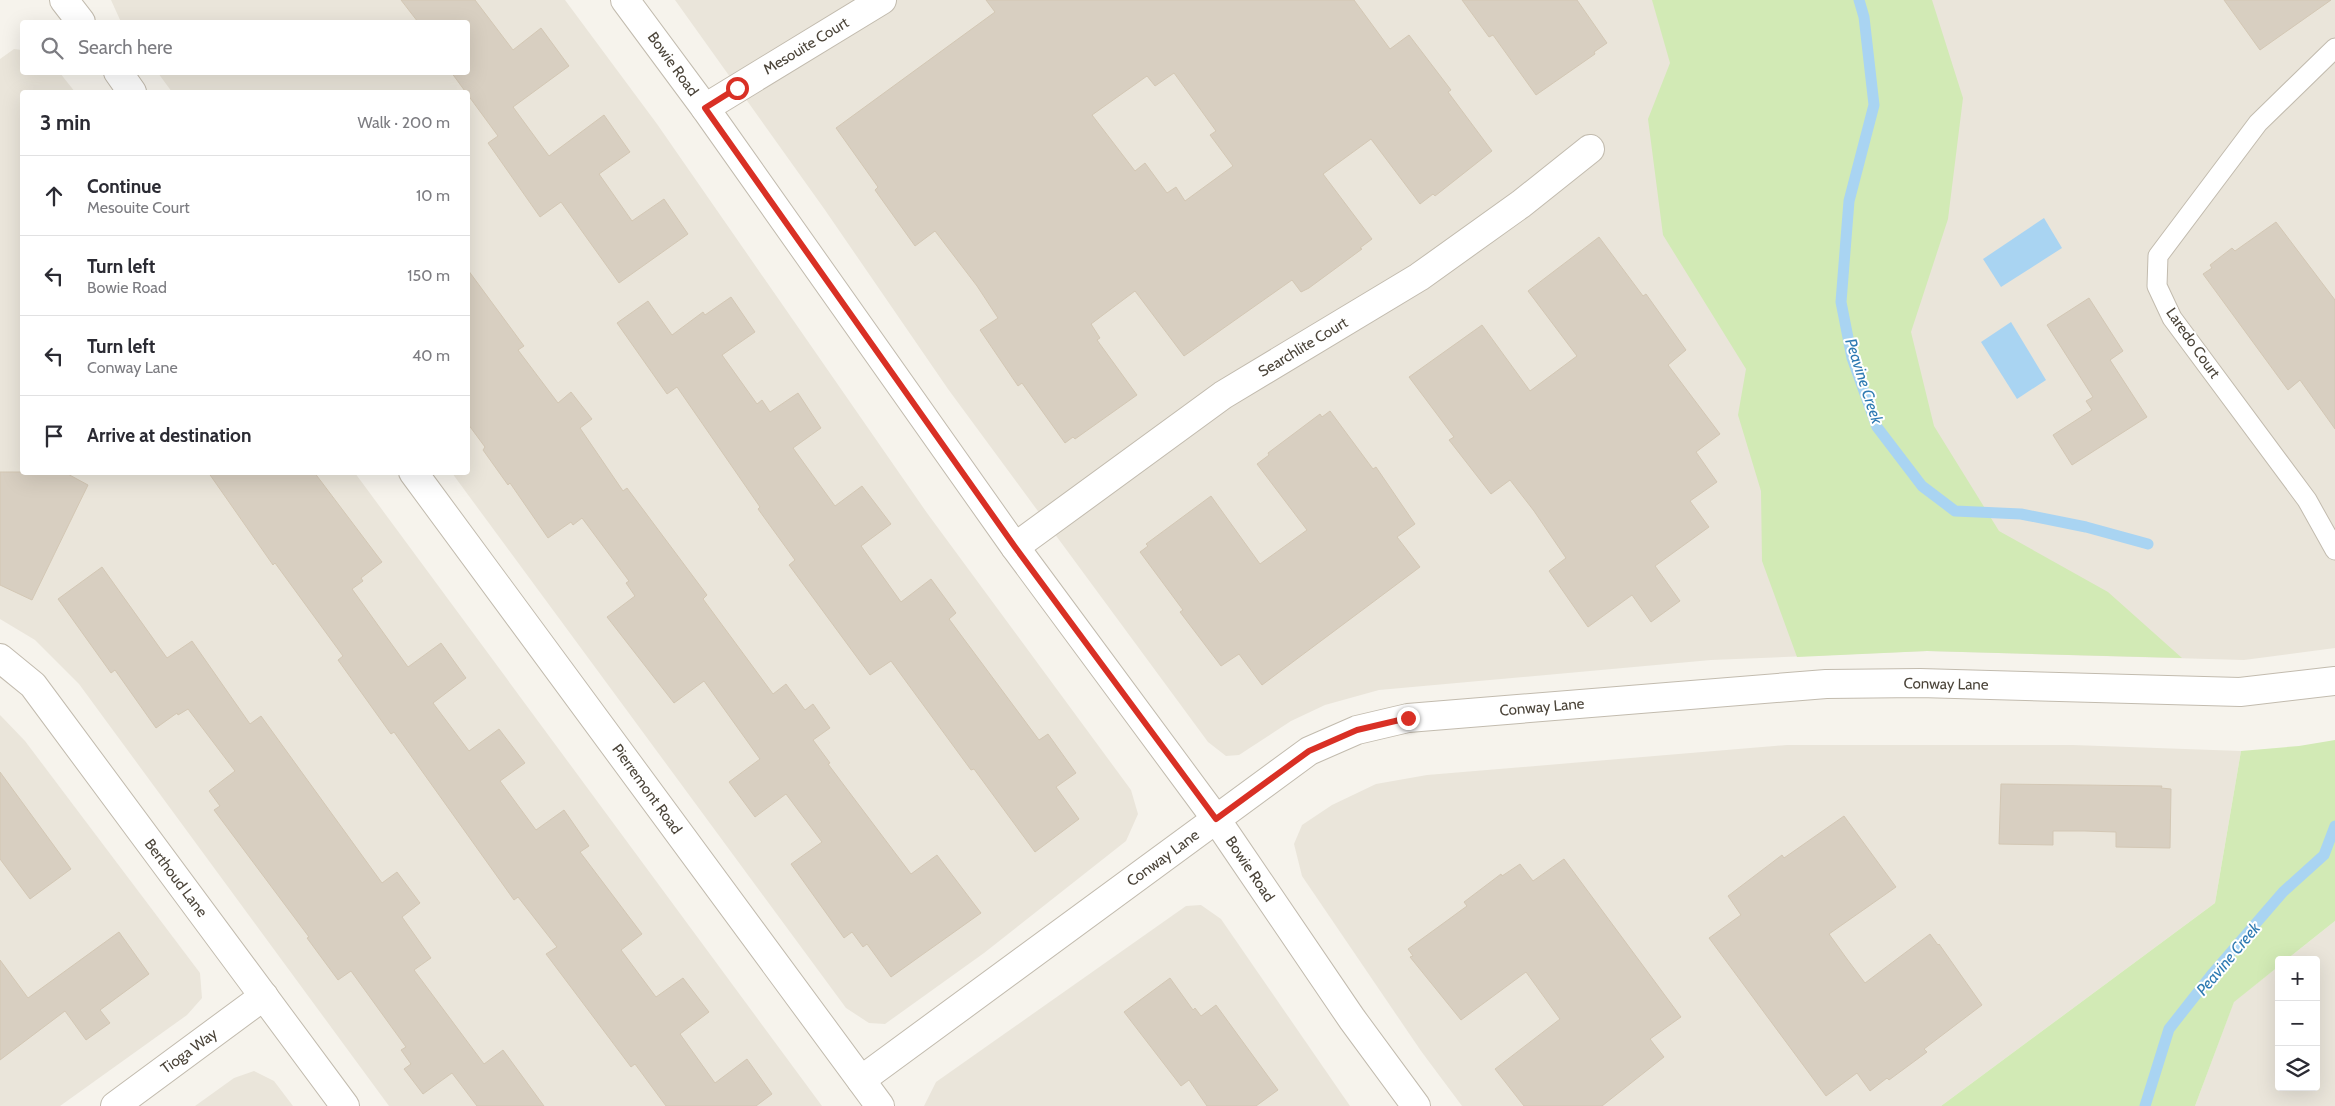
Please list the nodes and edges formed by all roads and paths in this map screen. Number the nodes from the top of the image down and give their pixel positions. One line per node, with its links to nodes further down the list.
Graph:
1 (64, 0): 4 (street)
2 (625, 0): 8 (street, Bowie Road)
3 (882, 0): 8 (street, Mesouite Court)
4 (79, 20)
5 (2335, 48): 12 (lane, Laredo Court)
6 (120, 75): 7 (street)
7 (131, 90)
8 (705, 108): 11 (street, Bowie Road)
9 (1590, 149): 11 (street, Searchlite Court)
10 (415, 475): 17 (street, Pierremont Road)
11 (1015, 547): 15 (street, Bowie Road)
12 (2335, 550)
13 (0, 658): 16 (street, Berthoud Lane)
14 (2335, 681): 15 (street, Conway Lane)
15 (1216, 819): 17 (street, Conway Lane); 21 (street, Bowie Road)
16 (264, 996): 18 (street, Tioga Way); 19 (street, Berthoud Lane)
17 (861, 1080): 20 (street, Pierremont Road)
18 (115, 1106)
19 (345, 1106)
20 (880, 1106)
21 (1416, 1106)

